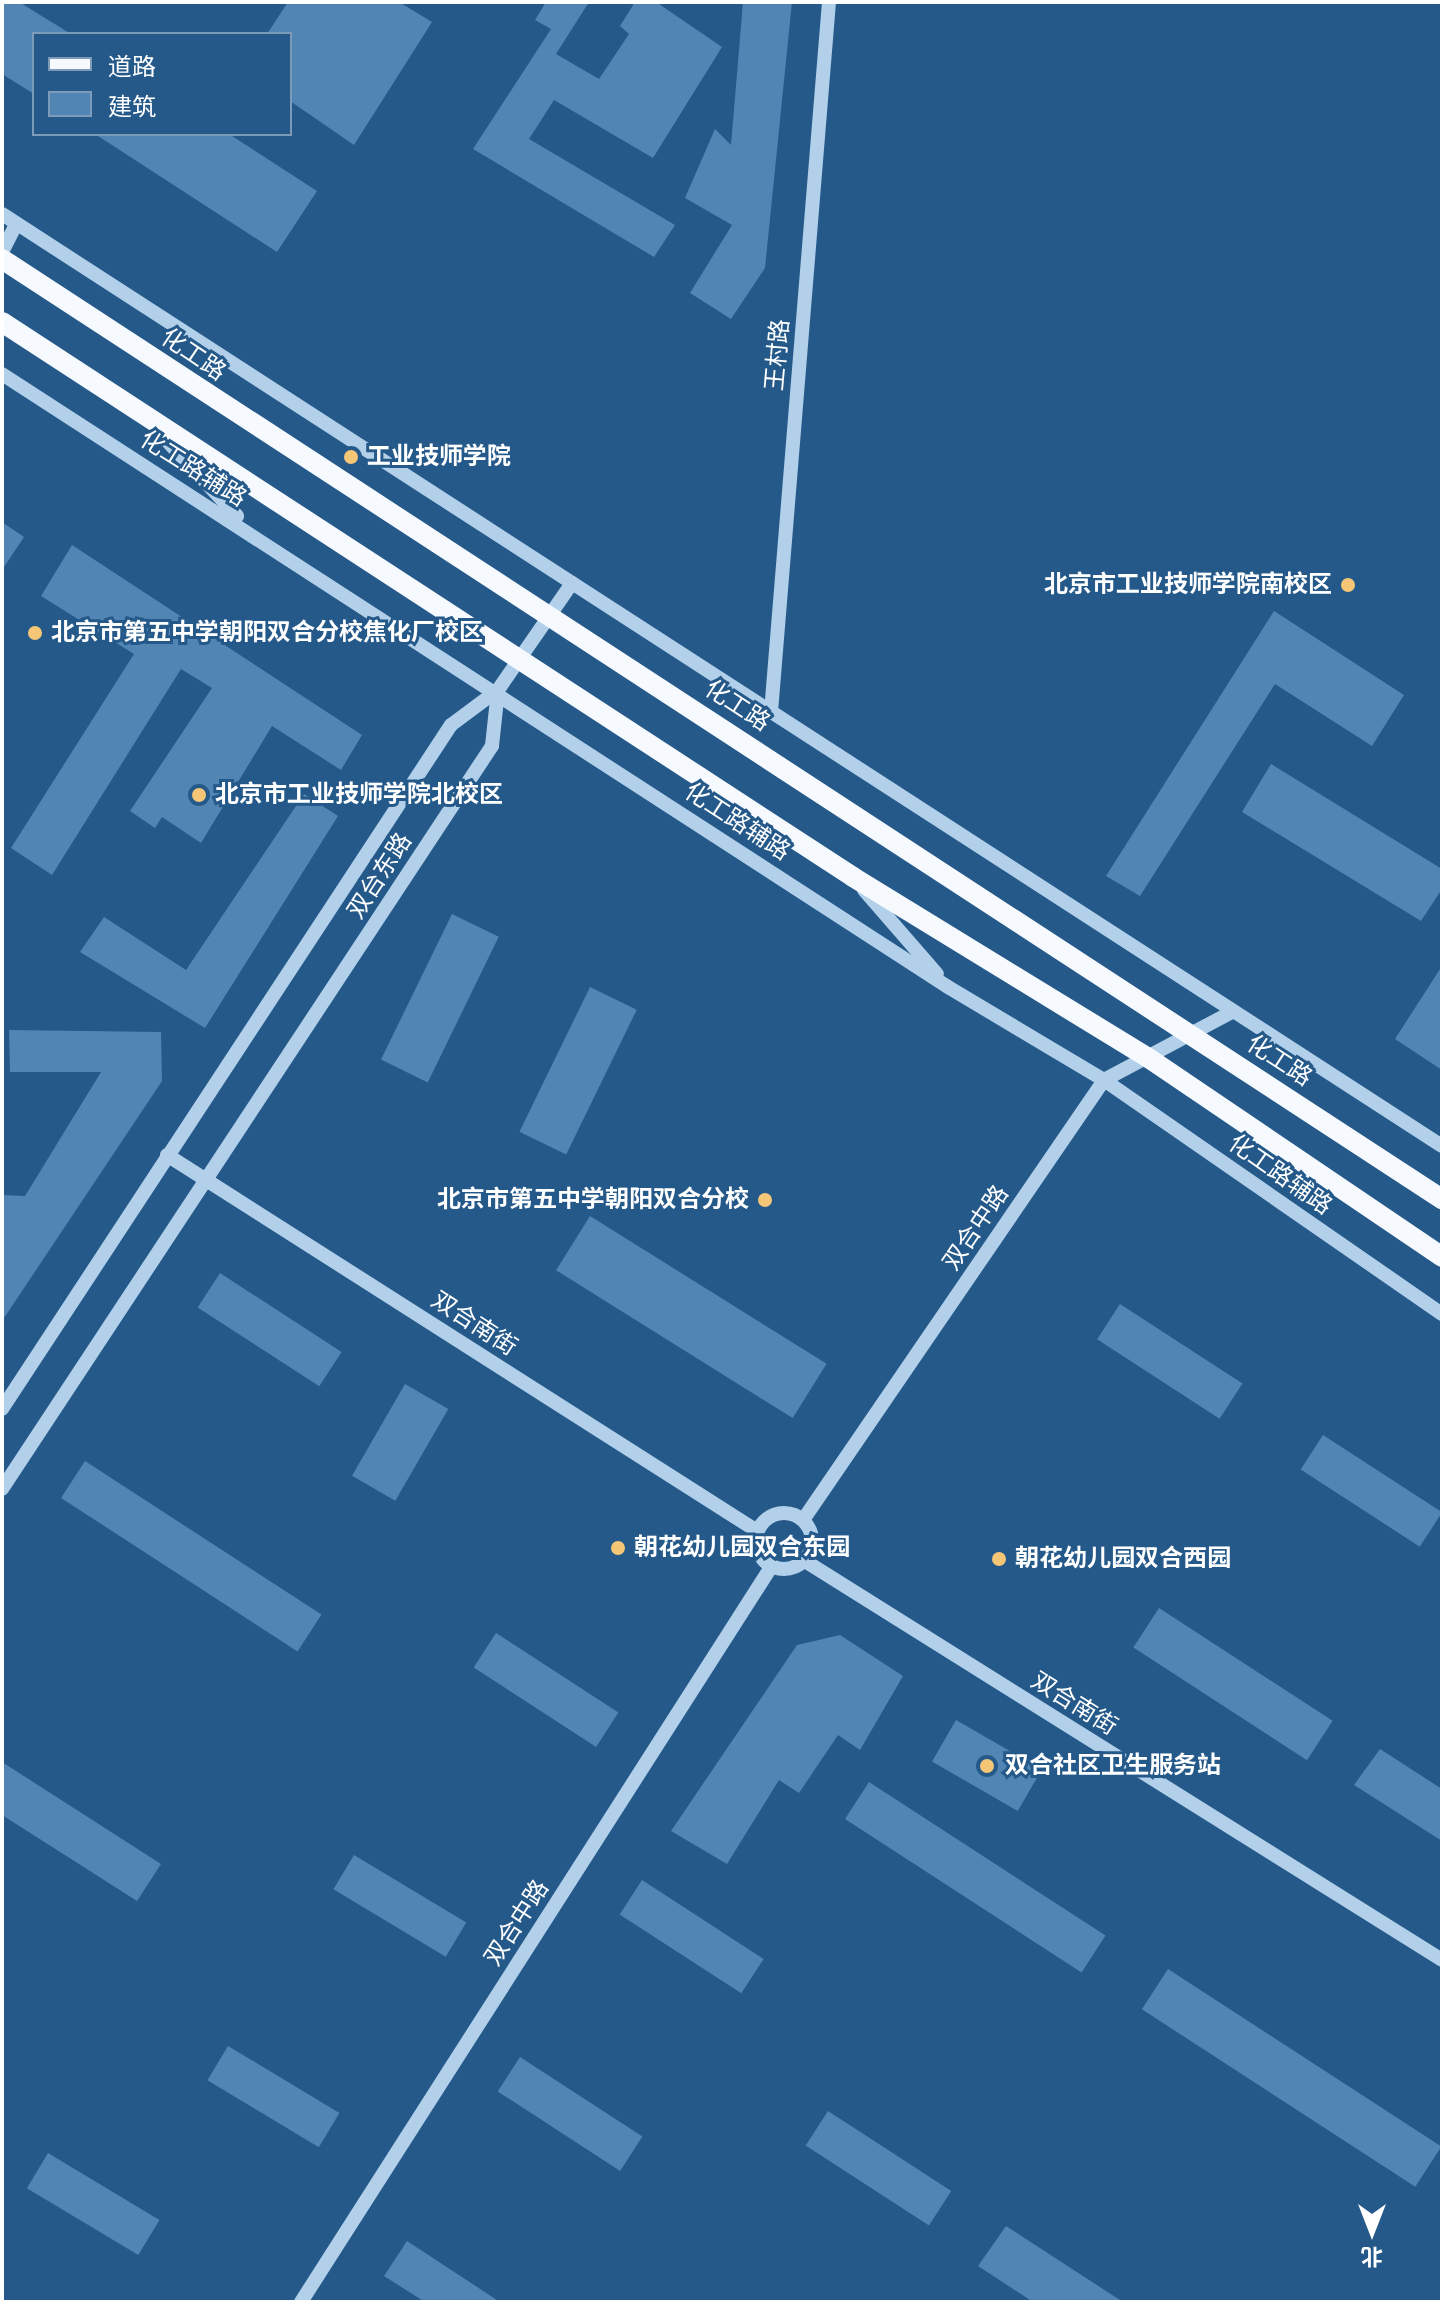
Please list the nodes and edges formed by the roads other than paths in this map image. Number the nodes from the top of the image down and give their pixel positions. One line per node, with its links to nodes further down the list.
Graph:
1 (829, 2): 14 (street, 王村路)
2 (2, 214): 3 (street)
3 (16, 224): 4 (street); 10 (street)
4 (2, 252)
5 (2, 259): 11 (main road, 化工路)
6 (2, 322): 8 (main road)
7 (2, 374): 9 (street, 化工路辅路)
8 (136, 409): 9 (street); 12 (main road)
9 (251, 532): 13 (street, 化工路辅路)
10 (572, 583): 11 (street); 14 (street)
11 (550, 616): 12 (street); 18 (main road, 化工路)
12 (521, 658): 13 (street); 15 (main road)
13 (498, 690): 16 (street, 化工路辅路); 22 (street, 双台东路); 23 (street, 双台东路)
14 (771, 712): 17 (street)
15 (853, 877): 16 (street); 19 (main road)
16 (948, 987): 20 (street, 化工路辅路)
17 (1230, 1013): 18 (street); 21 (street)
18 (1193, 1037): 19 (street); 24 (main road, 化工路)
19 (1150, 1059): 20 (street); 25 (main road)
20 (1104, 1080): 26 (street, 化工路辅路); 29 (street, 双合中路)
21 (1442, 1146)
22 (167, 1155): 23 (street, 双合南街); 27 (street, 双台东路)
23 (206, 1180): 28 (street, 双台东路); 30 (street, 双合南街)
24 (1442, 1199)
25 (1442, 1257)
26 (1442, 1314)
27 (2, 1409)
28 (2, 1489)
29 (803, 1520): 30 (street); 31 (street)
30 (757, 1531): 32 (street)
31 (805, 1561): 32 (street); 33 (street, 双合南街)
32 (771, 1567): 34 (street, 双合中路)
33 (1442, 1960)
34 (301, 2302)

